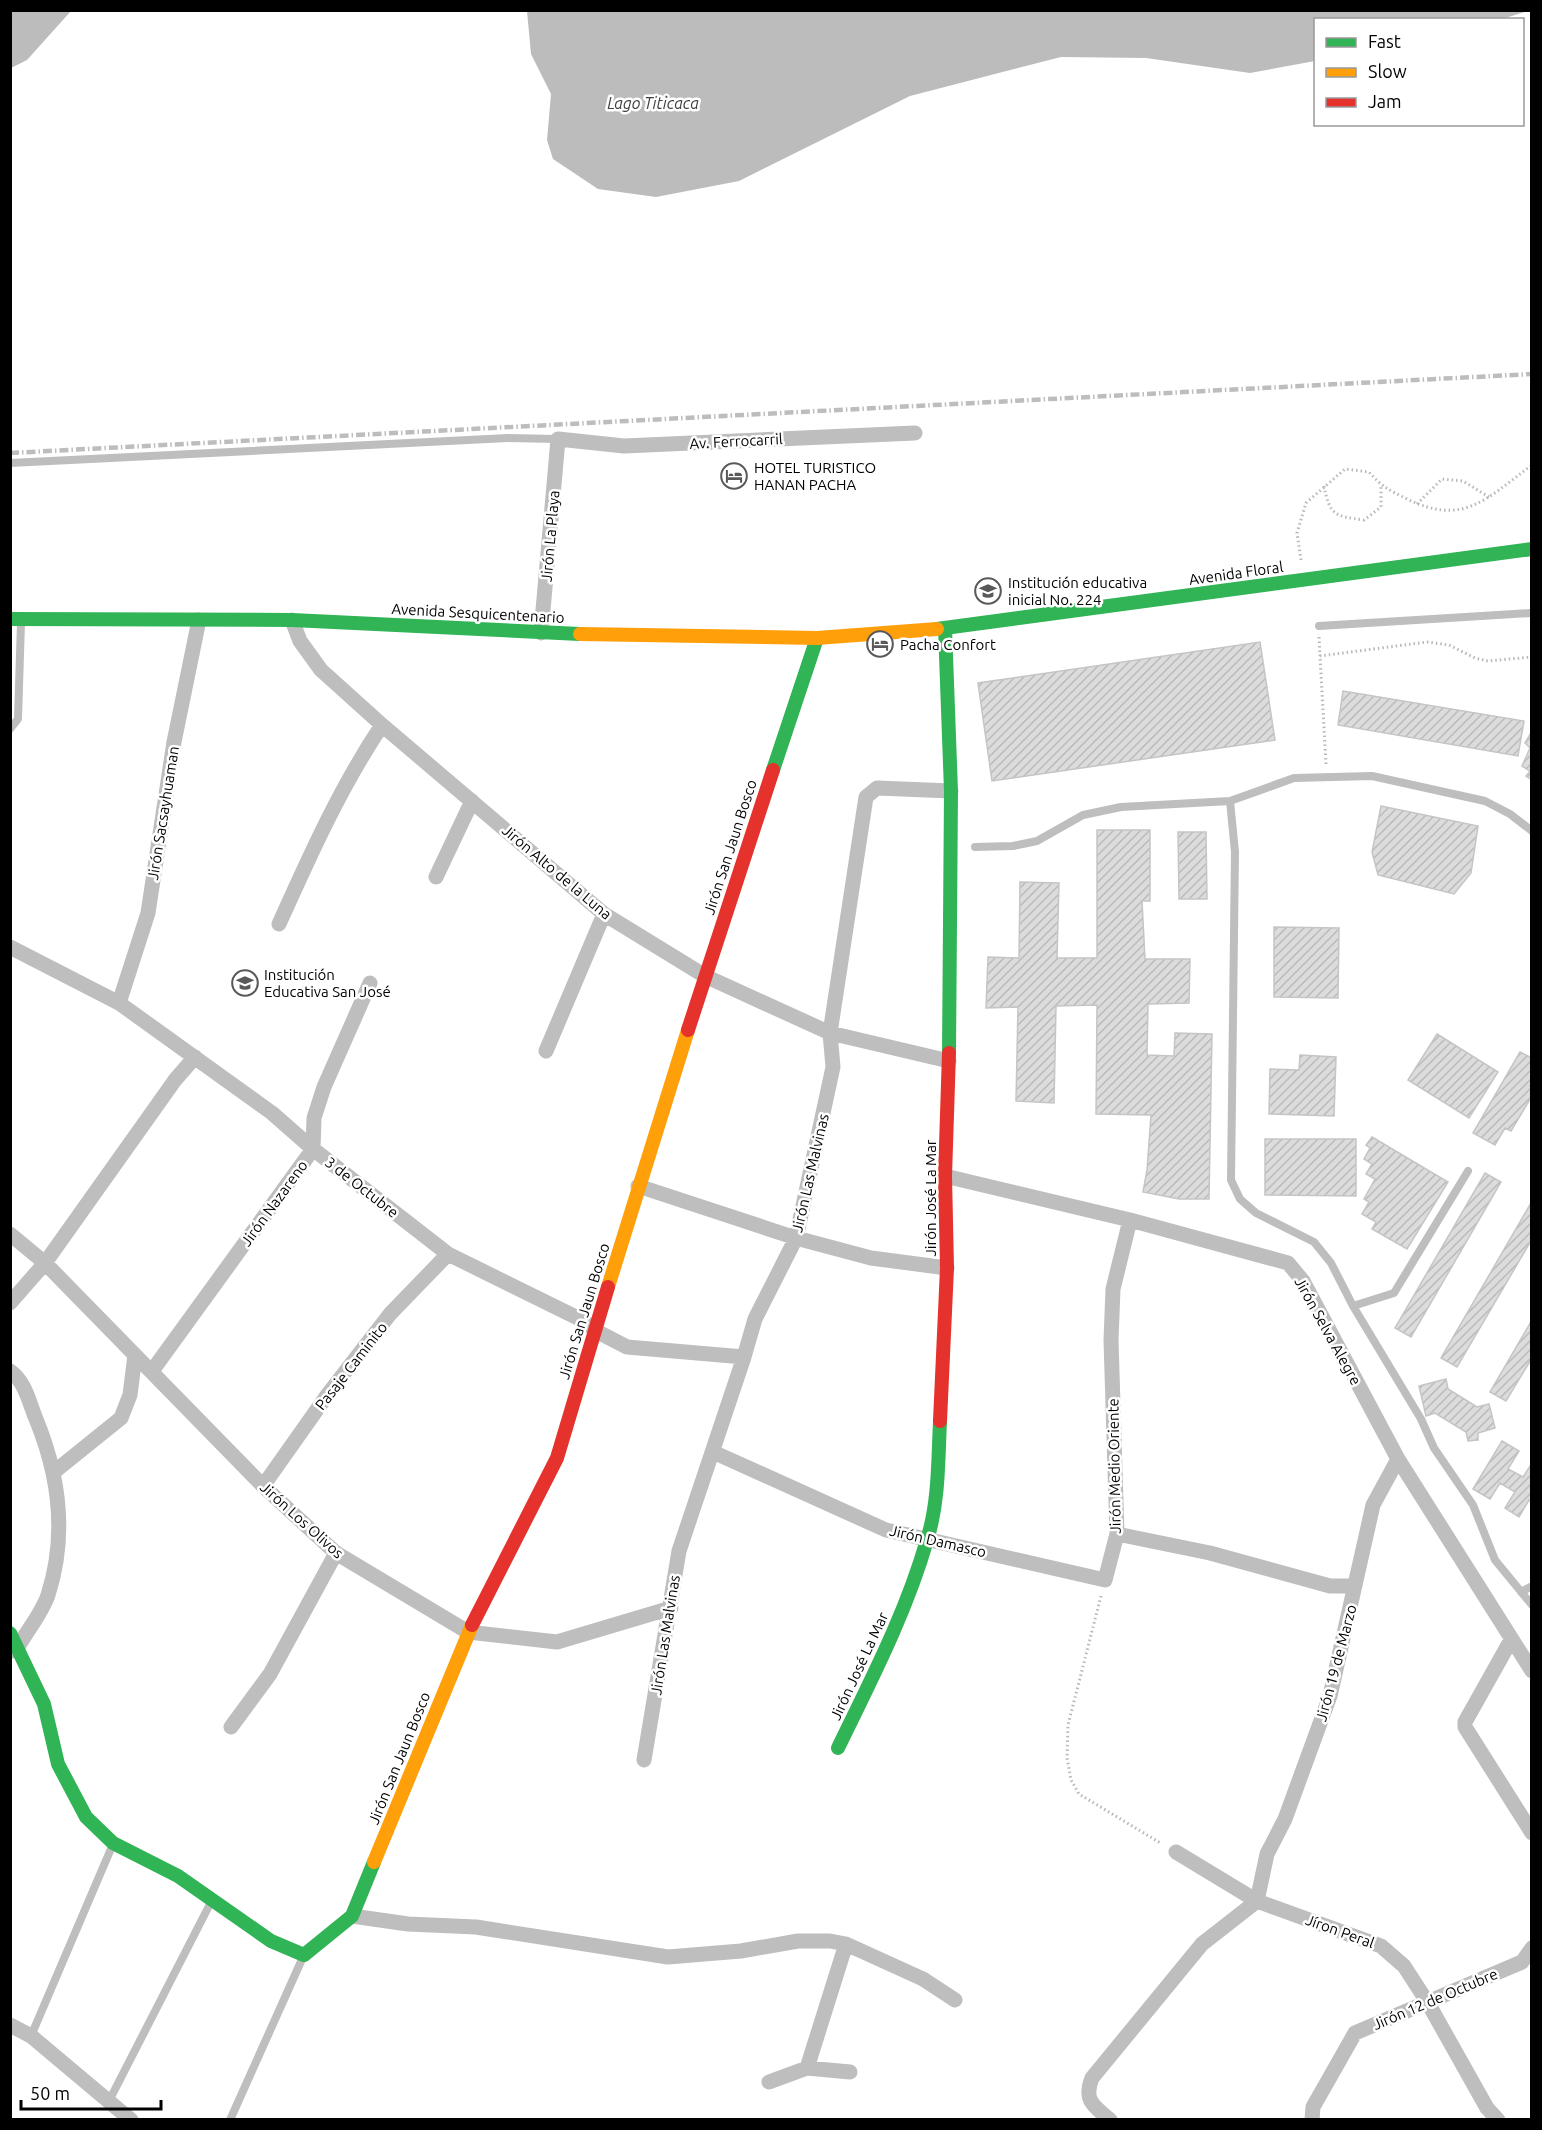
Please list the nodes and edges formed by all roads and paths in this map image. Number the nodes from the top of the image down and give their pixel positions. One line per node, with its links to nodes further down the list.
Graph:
1 (915, 433): 2 (street, Av. Ferrocarril)
2 (558, 439): 3 (lane); 17 (street, Jirón La Playa)
3 (10, 463)
4 (1532, 465): 7 (path)
5 (1324, 486): 6 (path); 6 (path); 10 (path)
6 (1381, 486): 8 (path)
7 (1489, 497): 8 (path); 8 (path)
8 (1417, 504)
9 (1532, 549): 16 (street, Avenida Floral)
10 (1302, 561)
11 (1532, 613): 15 (lane)
12 (16, 620): 13 (street, Avenida Sesquicentenario); 22 (lane)
13 (198, 620): 14 (street, Avenida Sesquicentenario); 35 (street, Jirón Sacsayhuaman)
14 (292, 620): 17 (street, Avenida Sesquicentenario); 21 (street, Jirón Alto de la Luna)
15 (1319, 626): 19 (path)
16 (945, 628): 18 (street, Avenida Sesquicentenario); 24 (street, Jirón José La Mar)
17 (541, 633): 18 (street, Avenida Sesquicentenario)
18 (817, 638): 33 (street, Jirón San Jaun Bosco)
19 (1320, 656): 20 (path); 23 (path)
20 (1532, 657)
21 (382, 725): 25 (street, Jirón Alto de la Luna); 31 (street)
22 (10, 729)
23 (1327, 777): 26 (lane); 27 (lane)
24 (951, 791): 36 (street, Jirón Las Malvinas); 39 (street, Jirón José La Mar)
25 (472, 801): 29 (street); 30 (street, Jirón Alto de la Luna)
26 (1230, 801): 28 (lane); 51 (lane)
27 (1532, 831)
28 (975, 847)
29 (436, 877)
30 (604, 914): 33 (street, Jirón Alto de la Luna); 37 (street)
31 (279, 924)
32 (10, 947): 35 (street, 3 de Octubre)
33 (705, 976): 36 (street, Jirón Alto de la Luna); 43 (street, Jirón San Jaun Bosco)
34 (370, 983): 40 (street, Jirón Nazareno)
35 (119, 1003): 38 (street, 3 de Octubre)
36 (830, 1033): 39 (street, Jirón Alto de la Luna); 46 (street, Jirón Las Malvinas)
37 (546, 1051)
38 (195, 1057): 40 (street, 3 de Octubre); 48 (street)
39 (949, 1061): 42 (street, Jirón José La Mar)
40 (313, 1149): 47 (street, 3 de Octubre); 56 (street, Jirón Nazareno)
41 (1468, 1171): 51 (lane)
42 (945, 1176): 44 (street, Jirón Selva Alegre); 49 (street, Jirón José La Mar)
43 (639, 1186): 46 (street); 52 (street, Jirón San Jaun Bosco)
44 (1130, 1220): 58 (street, Jirón Selva Alegre); 61 (street, Jirón Medio Oriente)
45 (10, 1234): 48 (street, Jirón Los Olivos)
46 (796, 1238): 49 (street); 54 (street, Jirón Las Malvinas)
47 (448, 1254): 52 (street, 3 de Octubre); 60 (street, Pasaje Caminito)
48 (45, 1263): 50 (street); 53 (street, Jirón Los Olivos)
49 (947, 1268): 62 (street, Jirón José La Mar)
50 (10, 1303)
51 (1353, 1306): 67 (lane)
52 (596, 1330): 54 (street, 3 de Octubre); 70 (street, Jirón San Jaun Bosco)
53 (135, 1355): 56 (street, Jirón Los Olivos); 59 (street)
54 (744, 1357): 57 (street, Jirón Las Malvinas)
55 (10, 1371): 59 (street)
56 (152, 1371): 60 (street, Jirón Los Olivos)
57 (713, 1452): 62 (street, Jirón Damasco); 69 (street, Jirón Las Malvinas)
58 (1398, 1459): 65 (street, Jirón 19 de Marzo); 71 (street, Jirón Selva Alegre)
59 (54, 1472): 72 (street)
60 (263, 1486): 63 (street, Jirón Los Olivos)
61 (1117, 1534): 64 (street, Jirón Medio Oriente); 65 (street)
62 (928, 1539): 64 (street, Jirón Damasco); 75 (street, Jirón José La Mar)
63 (336, 1553): 70 (street, Jirón Los Olivos); 74 (street)
64 (1106, 1580): 79 (path)
65 (1355, 1586): 81 (street, Jirón 19 de Marzo)
66 (1532, 1586): 67 (lane)
67 (1521, 1592): 68 (lane)
68 (1532, 1605)
69 (670, 1608): 70 (street, Jirón Los Olivos); 76 (street, Jirón Las Malvinas)
70 (468, 1632): 82 (street, Jirón San Jaun Bosco)
71 (1511, 1640): 73 (street, Jirón Selva Alegre); 77 (street)
72 (13, 1645): 78 (street)
73 (1532, 1671)
74 (231, 1727)
75 (838, 1748)
76 (644, 1760)
77 (1532, 1833)
78 (113, 1843): 80 (street); 89 (lane)
79 (1176, 1852): 81 (street, Jíron Peral)
80 (213, 1900): 85 (street); 93 (lane)
81 (1257, 1900): 87 (street, Jíron Peral); 96 (street)
82 (352, 1916): 83 (street); 85 (street, Jirón San Jaun Bosco)
83 (846, 1944): 86 (street); 90 (street)
84 (1532, 1947): 87 (street, Jirón 12 de Octubre)
85 (304, 1955): 95 (lane)
86 (955, 2000)
87 (1428, 2003): 97 (street, Jirón 12 de Octubre); 98 (street, Jíron Peral)
88 (10, 2025): 89 (street)
89 (32, 2036): 93 (street)
90 (807, 2068): 91 (street); 92 (street)
91 (850, 2072)
92 (769, 2082)
93 (109, 2101): 94 (street)
94 (131, 2120)
95 (230, 2120)
96 (1110, 2120)
97 (1312, 2120)
98 (1498, 2120)

